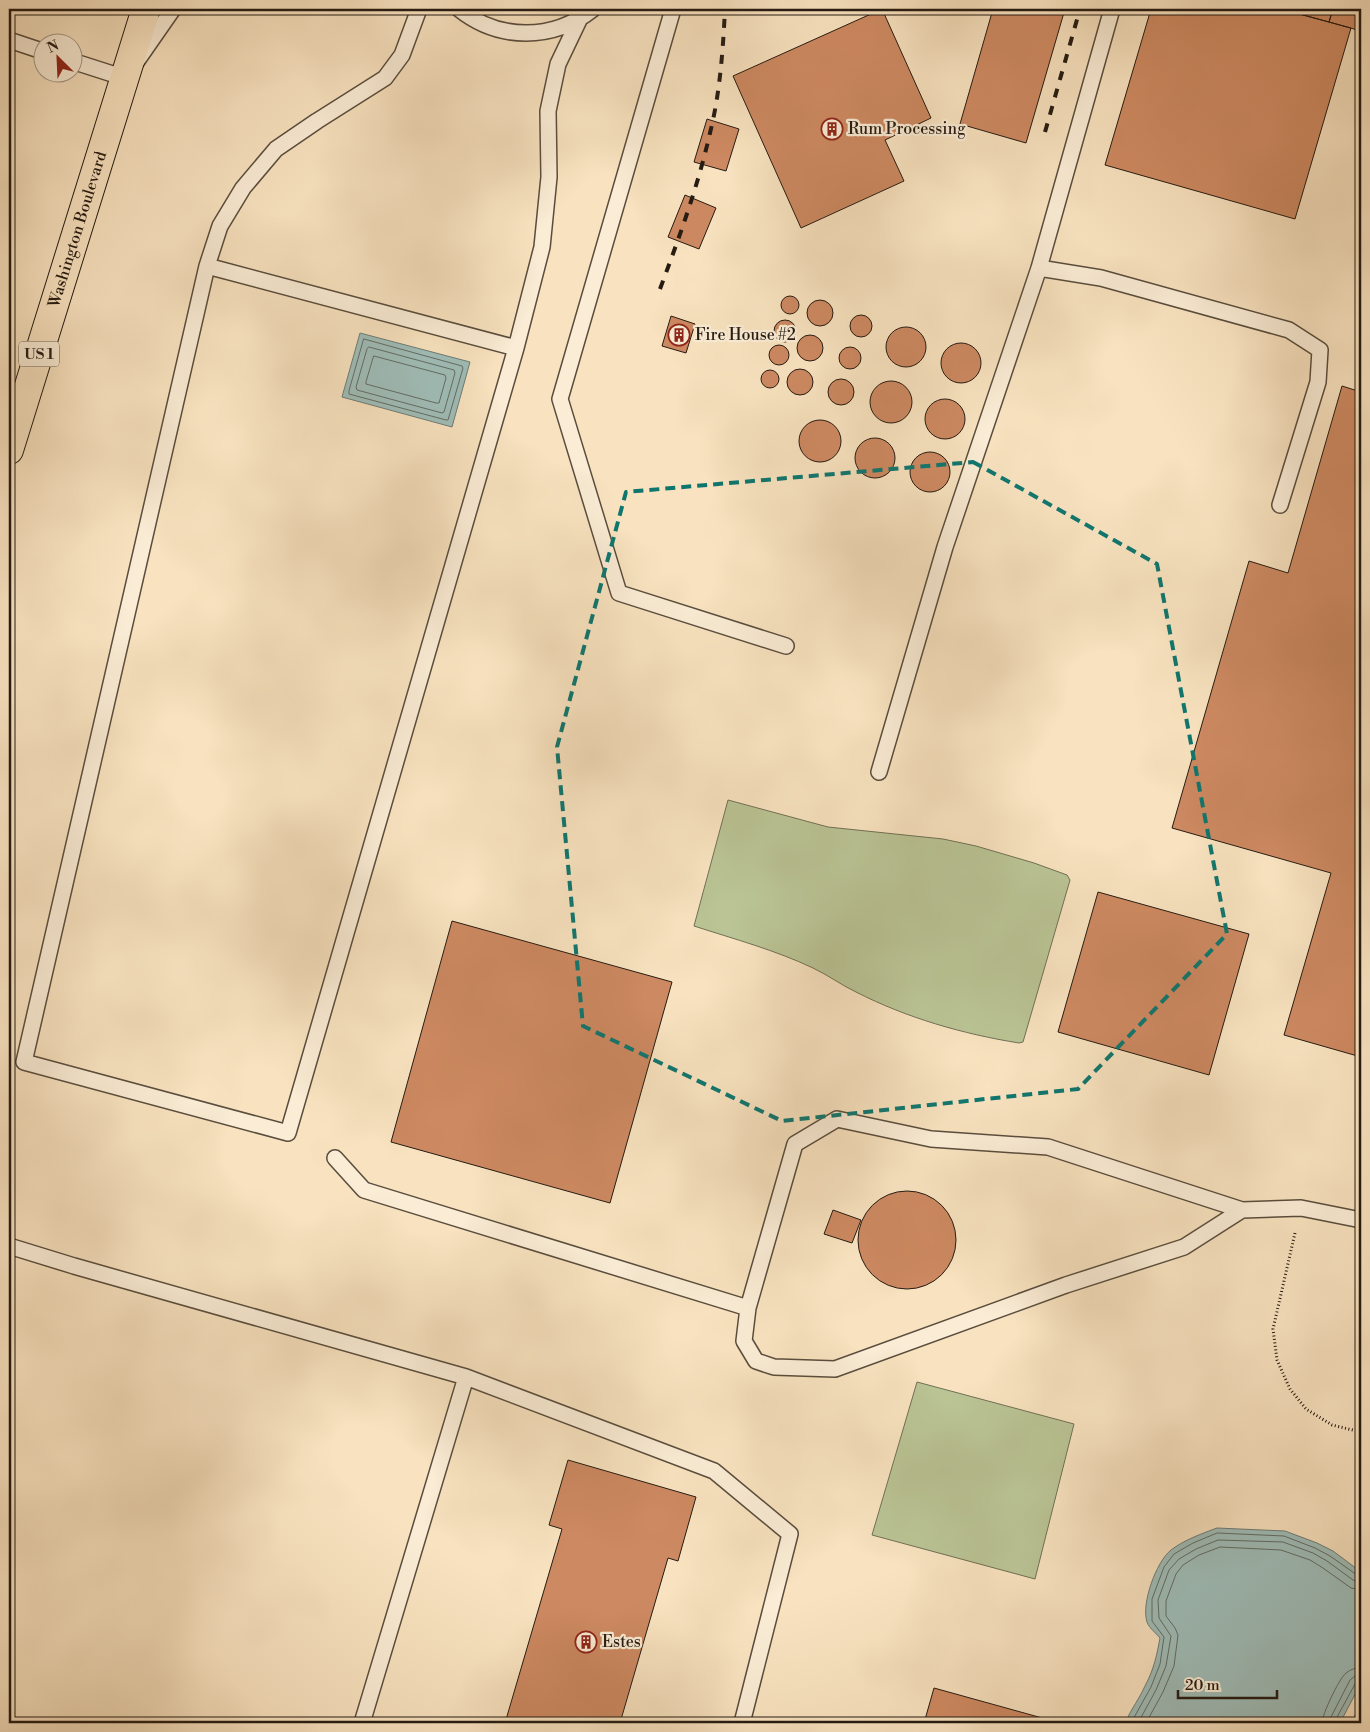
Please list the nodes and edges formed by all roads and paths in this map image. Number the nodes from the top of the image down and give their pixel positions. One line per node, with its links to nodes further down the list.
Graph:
1 (146, 9): 12 (main road, Washington Boulevard / US 1)
2 (173, 9): 12 (lane)
3 (419, 9): 13 (lane)
4 (459, 9): 8 (lane)
5 (593, 9): 8 (lane)
6 (673, 9): 18 (lane)
7 (1112, 9): 14 (lane)
8 (579, 20): 15 (lane)
9 (9, 40): 10 (lane)
10 (32, 48)
11 (82, 64): 12 (lane)
12 (125, 78): 16 (main road, Washington Boulevard / US 1)
13 (207, 266): 15 (lane); 15 (lane)
14 (1039, 268): 17 (lane); 19 (lane)
15 (516, 348)
16 (9, 450)
17 (1280, 505)
18 (786, 646)
19 (879, 772)
20 (336, 1158): 26 (lane)
21 (1301, 1208): 22 (lane); 23 (lane); 28 (path)
22 (1242, 1210): 26 (lane); 26 (lane)
23 (1361, 1220)
24 (9, 1246): 25 (lane)
25 (16, 1251): 27 (lane)
26 (748, 1308)
27 (466, 1377): 30 (lane); 31 (lane)
28 (1361, 1432)
29 (1361, 1707): 32 (path)
30 (362, 1723)
31 (742, 1723)
32 (1352, 1723)

